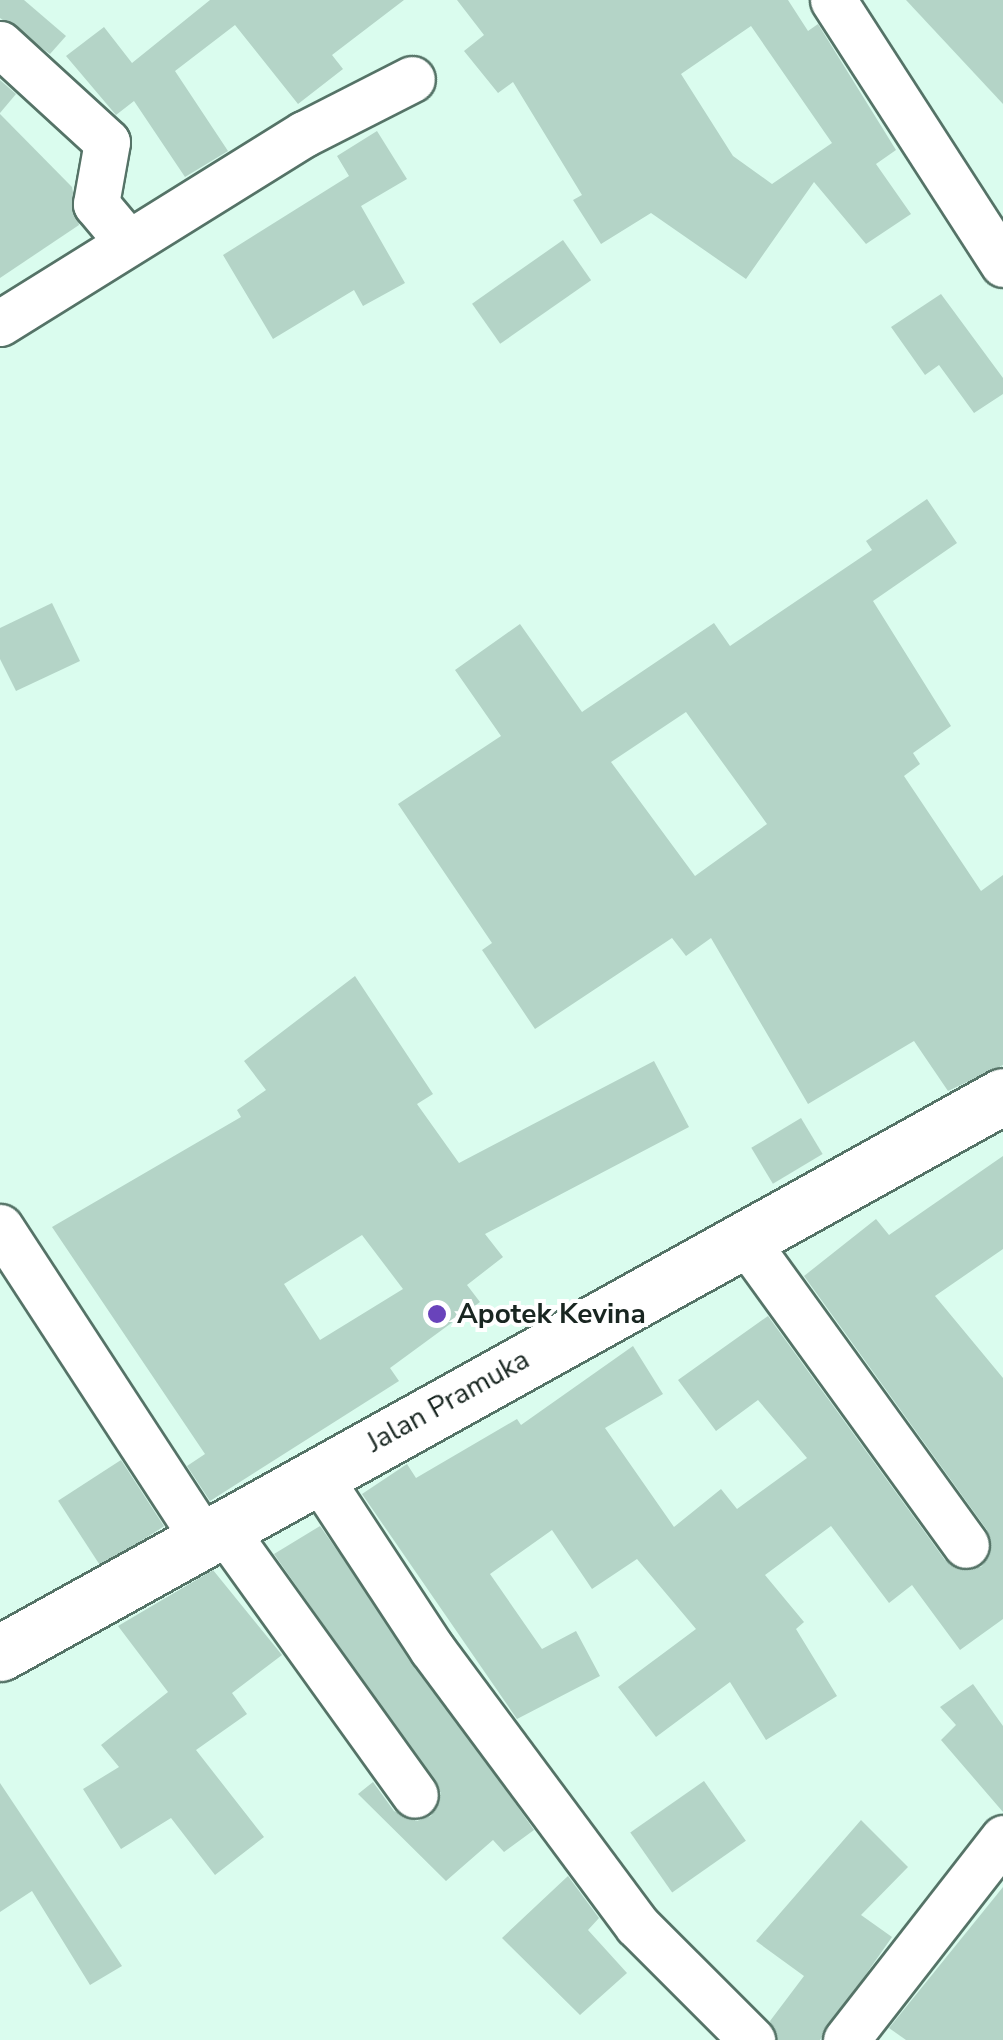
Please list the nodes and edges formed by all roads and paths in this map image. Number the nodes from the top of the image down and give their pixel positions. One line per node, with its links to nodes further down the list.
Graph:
1 (833, 0): 5 (street)
2 (0, 44): 4 (street)
3 (412, 79): 4 (street)
4 (127, 241): 6 (street)
5 (1003, 264)
6 (0, 323)
7 (1003, 1096): 9 (street, Jalan Pramuka)
8 (0, 1227): 11 (street)
9 (743, 1237): 10 (street, Jalan Pramuka); 12 (street)
10 (317, 1474): 11 (street, Jalan Pramuka); 16 (street)
11 (211, 1530): 13 (street, Jalan Pramuka); 14 (street)
12 (966, 1545)
13 (0, 1654)
14 (415, 1795)
15 (1003, 1838): 17 (street)
16 (752, 2040)
17 (846, 2040)

